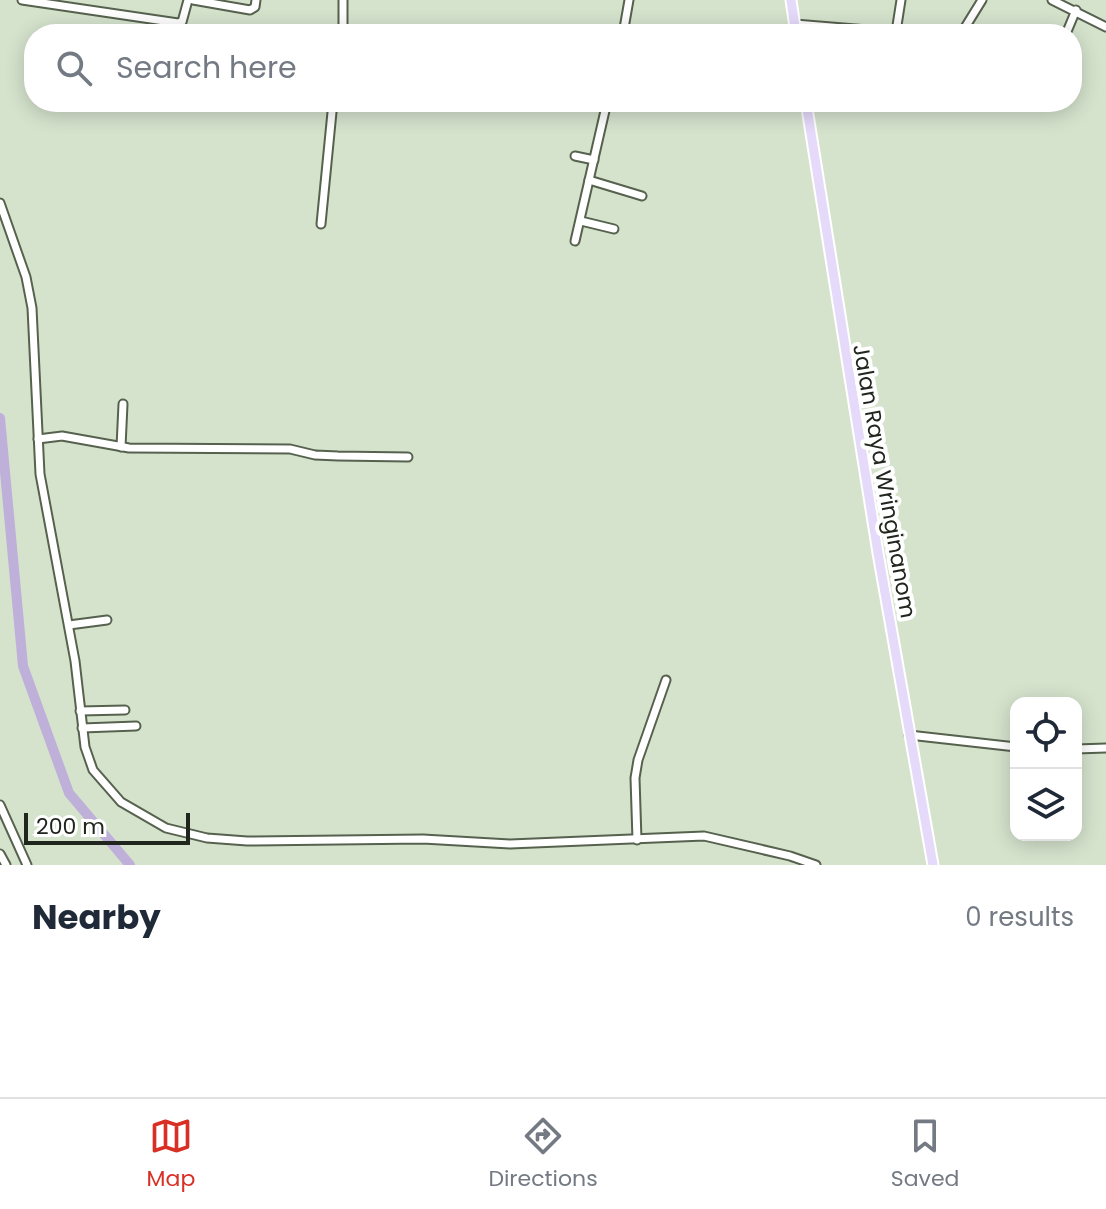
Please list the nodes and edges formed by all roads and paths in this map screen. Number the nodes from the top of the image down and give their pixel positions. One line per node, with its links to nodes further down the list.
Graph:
1 (22, 0): 11 (street)
2 (88, 0): 11 (street)
3 (191, 0): 4 (street); 13 (street)
4 (256, 0)
5 (343, 0): 14 (street)
6 (629, 0): 15 (street)
7 (791, 0): 16 (main road)
8 (901, 0): 17 (street)
9 (982, 0): 18 (street)
10 (1052, 0): 12 (street)
11 (87, 10): 13 (street)
12 (1076, 10): 19 (street); 20 (street)
13 (173, 22)
14 (343, 24)
15 (625, 24)
16 (794, 24)
17 (897, 24)
18 (967, 24)
19 (1070, 24)
20 (1106, 27)
21 (332, 112): 30 (street)
22 (605, 112): 25 (street)
23 (807, 112): 44 (main road, Jalan Raya Wringinanom)
24 (575, 156): 25 (street)
25 (594, 160): 26 (street)
26 (589, 180): 27 (street); 29 (street)
27 (642, 196)
28 (0, 203): 34 (street)
29 (581, 221): 31 (street); 32 (street)
30 (321, 224)
31 (614, 229)
32 (575, 241)
33 (123, 404): 35 (street)
34 (38, 439): 35 (street); 38 (street)
35 (121, 447): 36 (street)
36 (408, 457)
37 (107, 620): 38 (street)
38 (69, 625): 41 (street)
39 (666, 680): 49 (street)
40 (125, 710): 41 (street)
41 (80, 711): 43 (street)
42 (136, 726): 43 (street)
43 (82, 728): 49 (street)
44 (918, 735): 45 (street); 54 (main road, Jalan Raya Wringinanom)
45 (1010, 746)
46 (1106, 748): 47 (street)
47 (1082, 749)
48 (0, 805): 52 (street)
49 (637, 840): 53 (street)
50 (0, 854): 51 (street)
51 (6, 865)
52 (27, 865)
53 (816, 865)
54 (933, 865)

